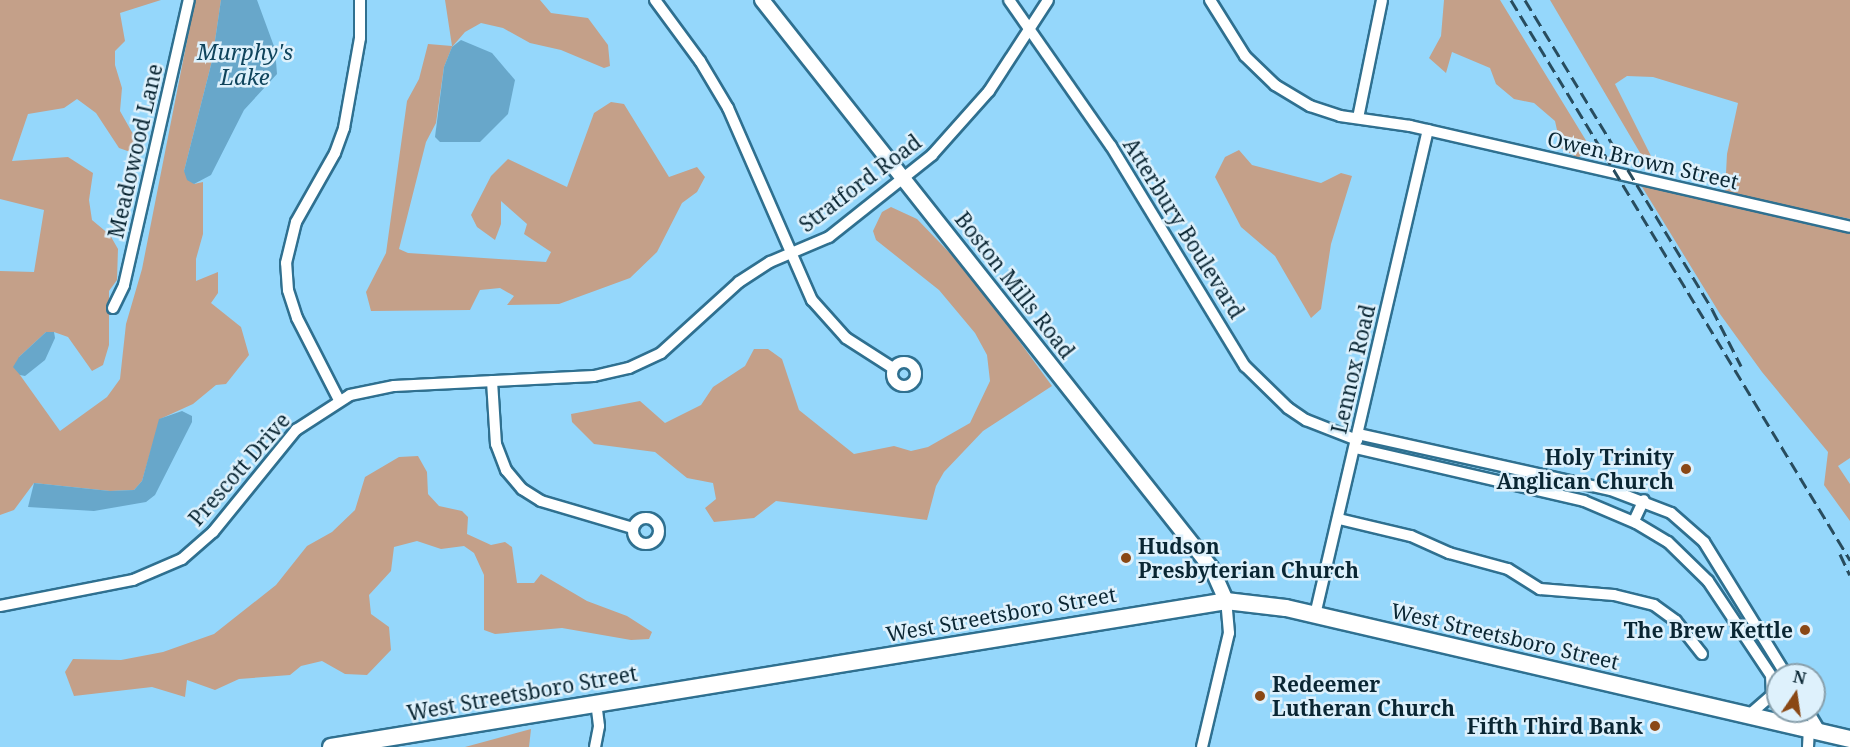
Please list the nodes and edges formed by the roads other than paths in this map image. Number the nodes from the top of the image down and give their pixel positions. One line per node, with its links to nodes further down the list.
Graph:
1 (189, 0): 15 (street, Meadowood Lane)
2 (360, 0): 18 (street)
3 (655, 0): 14 (street)
4 (762, 0): 12 (street, Boston Mills Road)
5 (1009, 0): 9 (street, Atterbury Boulevard)
6 (1048, 0): 9 (street, Stratford Road)
7 (1210, 0): 10 (street, Owen Brown Street)
8 (1382, 0): 10 (street)
9 (1029, 28): 12 (street, Stratford Road); 19 (street, Atterbury Boulevard)
10 (1358, 118): 11 (street, Owen Brown Street)
11 (1428, 130): 13 (street, Owen Brown Street); 19 (street, Lennox Road)
12 (904, 180): 14 (street, Stratford Road); 26 (street, Boston Mills Road)
13 (1850, 227)
14 (789, 255): 16 (street); 17 (street, Stratford Road)
15 (113, 308)
16 (893, 368)
17 (492, 381): 18 (street, Stratford Road); 23 (street)
18 (339, 400): 27 (street, Prescott Drive)
19 (1357, 441): 20 (street, Atterbury Boulevard); 21 (street, Lennox Road); 22 (street, Atterbury Boulevard)
20 (1644, 500): 22 (street); 24 (street, Atterbury Boulevard)
21 (1339, 519): 28 (street, Lennox Road); 29 (street)
22 (1634, 521): 25 (street, Atterbury Boulevard)
23 (633, 528)
24 (1712, 553): 25 (street); 30 (street, Atterbury Boulevard)
25 (1695, 567): 31 (street, Atterbury Boulevard)
26 (1226, 601): 28 (main road, West Streetsboro Street); 33 (main road, West Streetsboro Street); 41 (street)
27 (0, 606)
28 (1315, 615): 34 (main road, West Streetsboro Street)
29 (1702, 654)
30 (1779, 663)
31 (1766, 669)
32 (1766, 700): 34 (street, Atterbury Boulevard)
33 (596, 702): 39 (main road, West Streetsboro Street); 40 (street)
34 (1749, 715): 37 (main road, West Streetsboro Street)
35 (1804, 723): 37 (street)
36 (1809, 723): 37 (street)
37 (1810, 729): 38 (main road, West Streetsboro Street); 42 (street)
38 (1850, 739)
39 (331, 747)
40 (594, 747)
41 (1202, 747)
42 (1808, 747)

